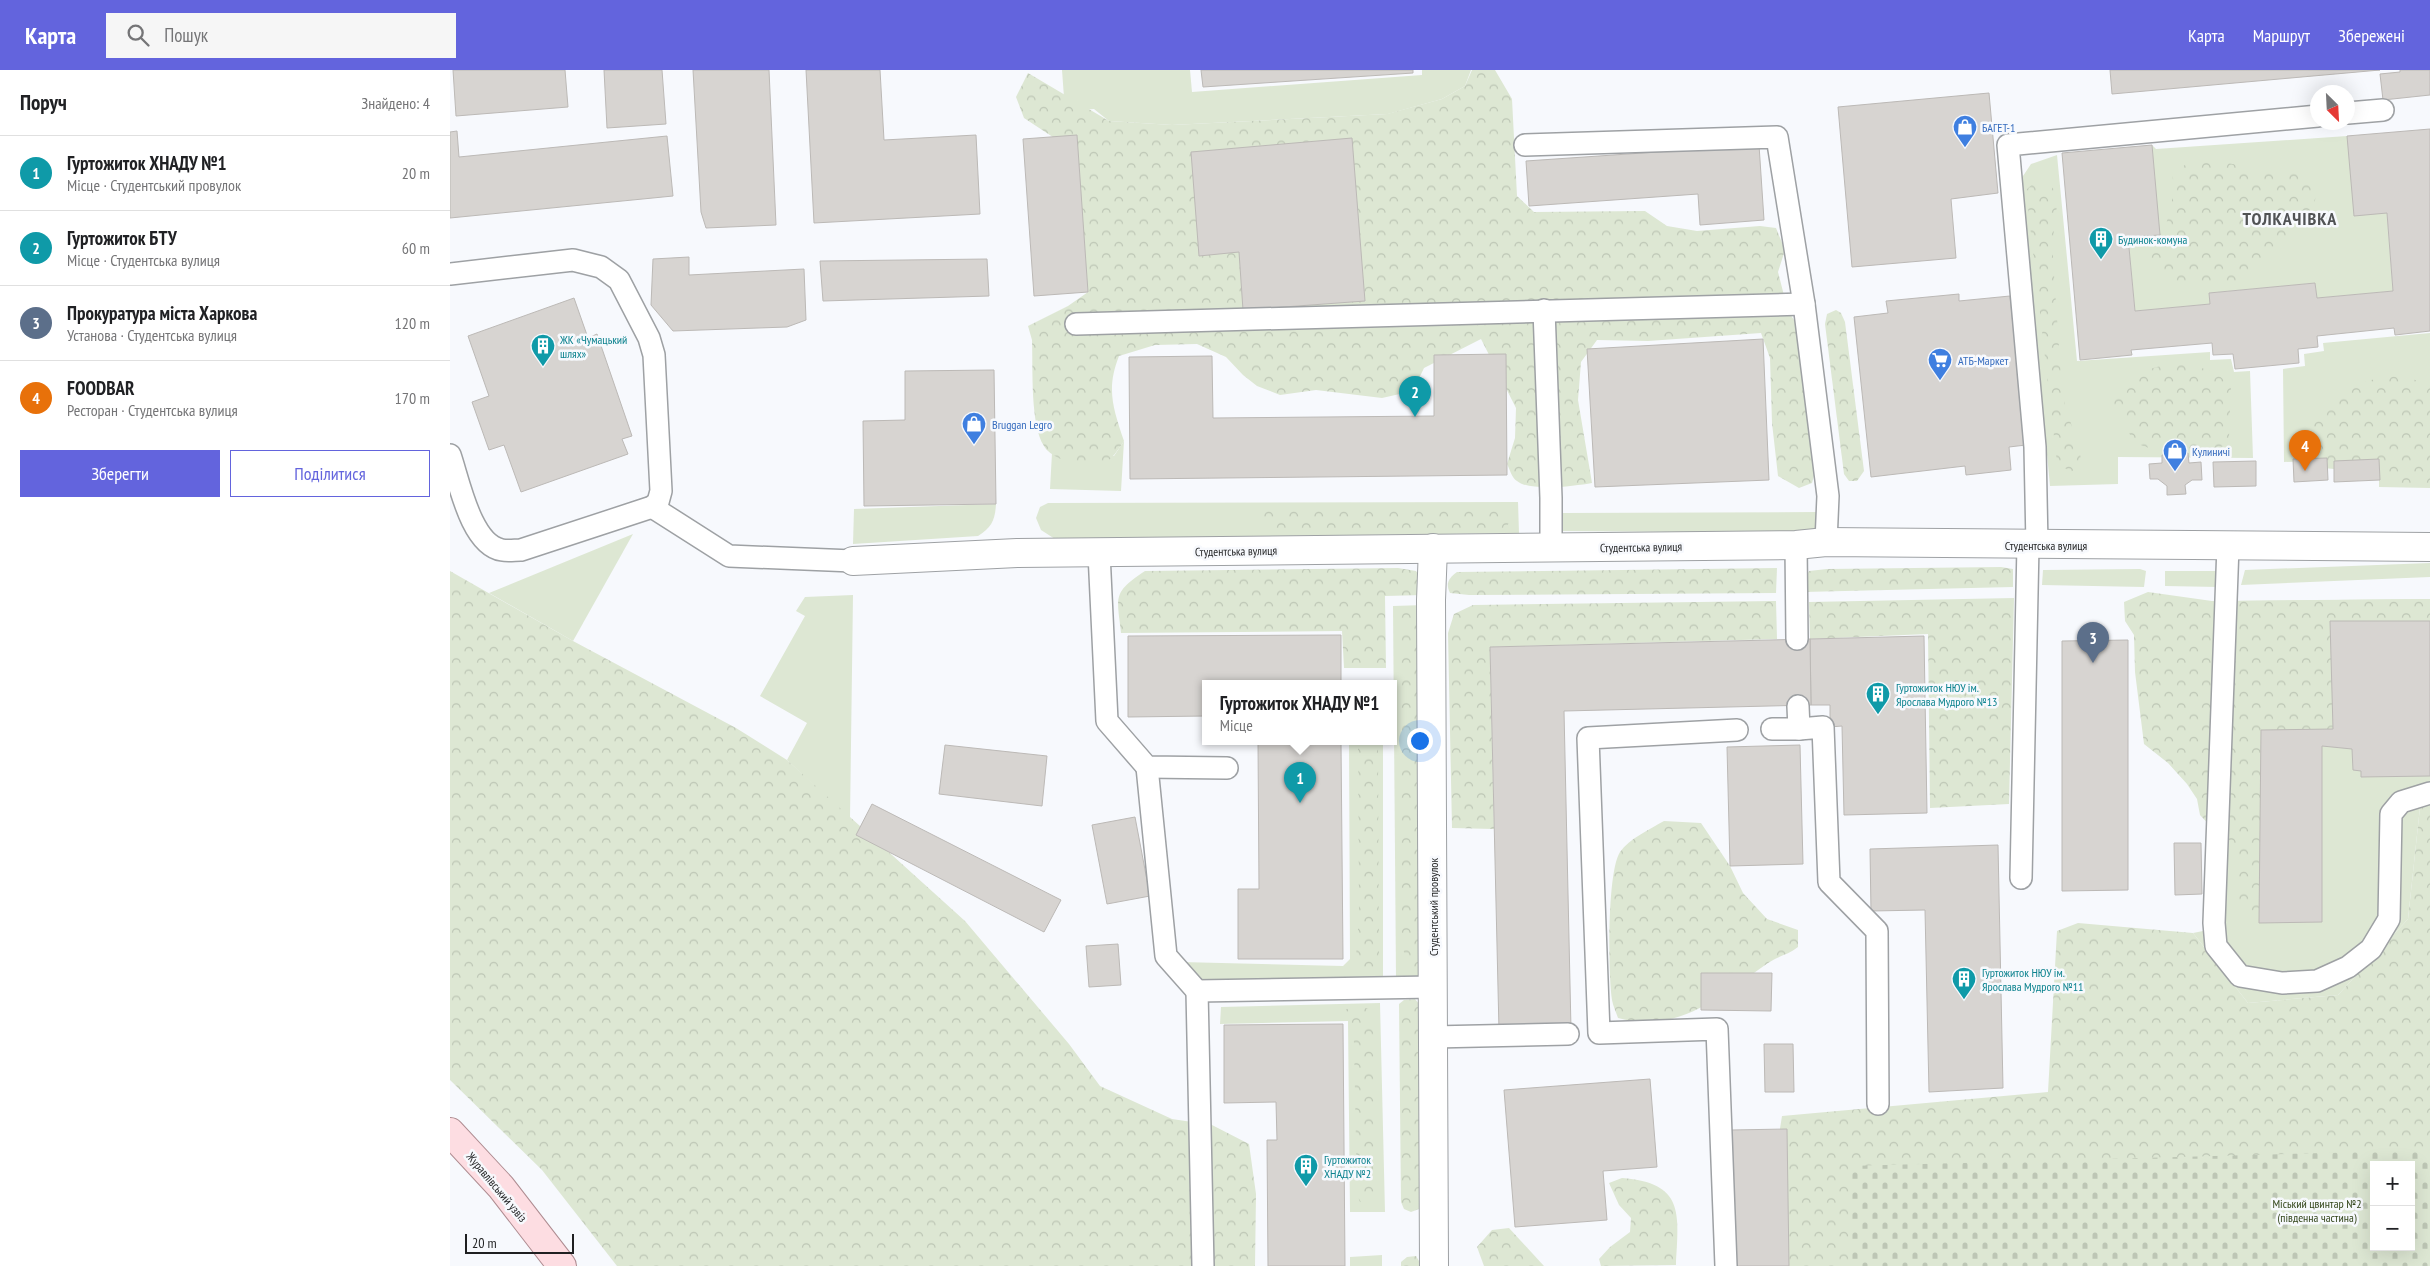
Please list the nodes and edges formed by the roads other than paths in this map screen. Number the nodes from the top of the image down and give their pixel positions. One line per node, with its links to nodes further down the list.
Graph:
1 (2383, 110): 2 (lane)
2 (2355, 112)
3 (2310, 117): 13 (lane)
4 (1525, 145): 6 (lane)
5 (450, 274): 10 (lane)
6 (1804, 304): 7 (lane); 11 (lane)
7 (1544, 310): 8 (lane); 17 (lane)
8 (1076, 324)
9 (450, 455): 10 (lane)
10 (652, 507): 19 (lane)
11 (1826, 542): 12 (street, Студентська вулиця); 13 (street, Студентська вулиця)
12 (1796, 545): 17 (street, Студентська вулиця); 20 (lane)
13 (2032, 545): 14 (street, Студентська вулиця); 28 (lane)
14 (2228, 546): 15 (street, Студентська вулиця); 27 (lane)
15 (2430, 547)
16 (1434, 548): 17 (street, Студентська вулиця); 18 (street, Студентська вулиця); 29 (street, Студентський провулок)
17 (1551, 548)
18 (1100, 553): 19 (street, Студентська вулиця); 25 (lane)
19 (853, 561)
20 (1797, 639)
21 (1798, 706): 23 (lane)
22 (1772, 729): 23 (lane)
23 (1799, 729): 33 (lane)
24 (1737, 730): 38 (lane)
25 (1147, 767): 26 (lane); 30 (lane)
26 (1227, 768)
27 (2430, 793)
28 (2021, 878)
29 (1433, 987): 30 (lane); 32 (street, Студентський провулок)
30 (1198, 991): 36 (lane)
31 (1568, 1034): 32 (lane)
32 (1433, 1037): 37 (street, Студентський провулок)
33 (1878, 1104)
34 (450, 1132): 35 (main road, Журавлівський узвіз)
35 (562, 1266)
36 (1203, 1266)
37 (1434, 1266)
38 (1726, 1266)

